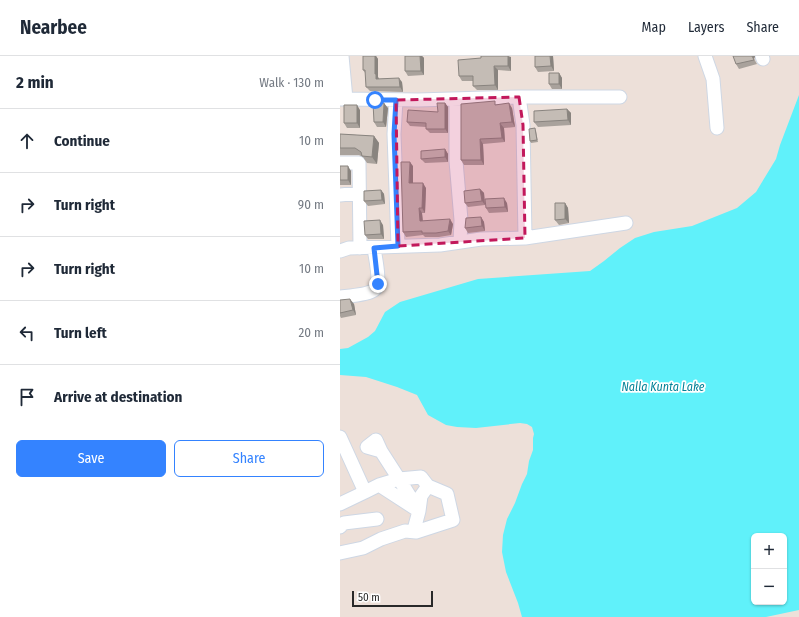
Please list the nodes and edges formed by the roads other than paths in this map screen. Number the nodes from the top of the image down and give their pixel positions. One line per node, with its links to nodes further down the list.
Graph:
1 (342, 56): 5 (street)
2 (705, 56): 8 (street)
3 (519, 97): 4 (street); 6 (street); 13 (street)
4 (620, 97)
5 (343, 99): 7 (street)
6 (456, 99): 7 (street); 14 (street)
7 (396, 100): 15 (street)
8 (717, 128)
9 (340, 164): 10 (street)
10 (359, 193): 11 (street); 16 (street)
11 (340, 195)
12 (626, 223): 13 (street)
13 (525, 238): 14 (street)
14 (460, 242): 15 (street)
15 (398, 246): 17 (street)
16 (360, 248): 17 (street); 18 (street)
17 (374, 248): 19 (street)
18 (340, 251)
19 (340, 297)
20 (340, 437): 25 (street)
21 (381, 451): 22 (street)
22 (399, 479): 23 (street); 24 (street); 27 (street)
23 (379, 485): 25 (street); 27 (street)
24 (428, 486): 27 (street); 30 (street)
25 (365, 492): 26 (street)
26 (340, 504)
27 (419, 511): 30 (street)
28 (377, 519): 29 (street)
29 (340, 526)
30 (416, 532): 31 (street)
31 (340, 553)

